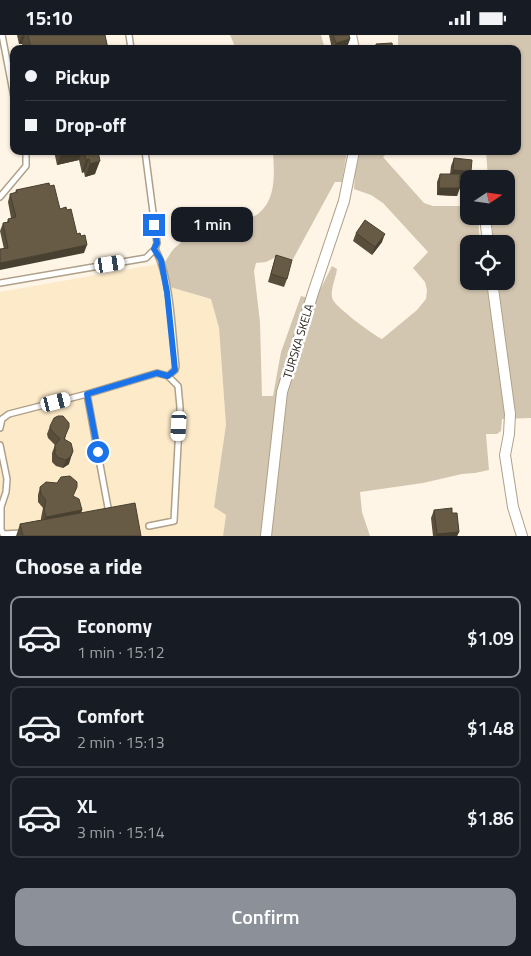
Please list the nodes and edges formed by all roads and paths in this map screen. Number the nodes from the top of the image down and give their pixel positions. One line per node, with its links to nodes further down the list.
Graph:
1 (2, 35): 2 (lane)
2 (10, 76)
3 (26, 155): 6 (lane)
4 (146, 155): 7 (lane)
5 (353, 155): 18 (street, TURSKA SKELA)
6 (0, 197)
7 (154, 249): 8 (lane); 10 (lane)
8 (0, 283)
9 (493, 290): 19 (street)
10 (168, 376): 11 (lane); 15 (lane)
11 (87, 394): 12 (lane); 14 (lane)
12 (0, 428)
13 (0, 445): 16 (lane)
14 (110, 517)
15 (149, 526)
16 (1, 527): 17 (lane)
17 (29, 532)
18 (266, 536)
19 (522, 536)

